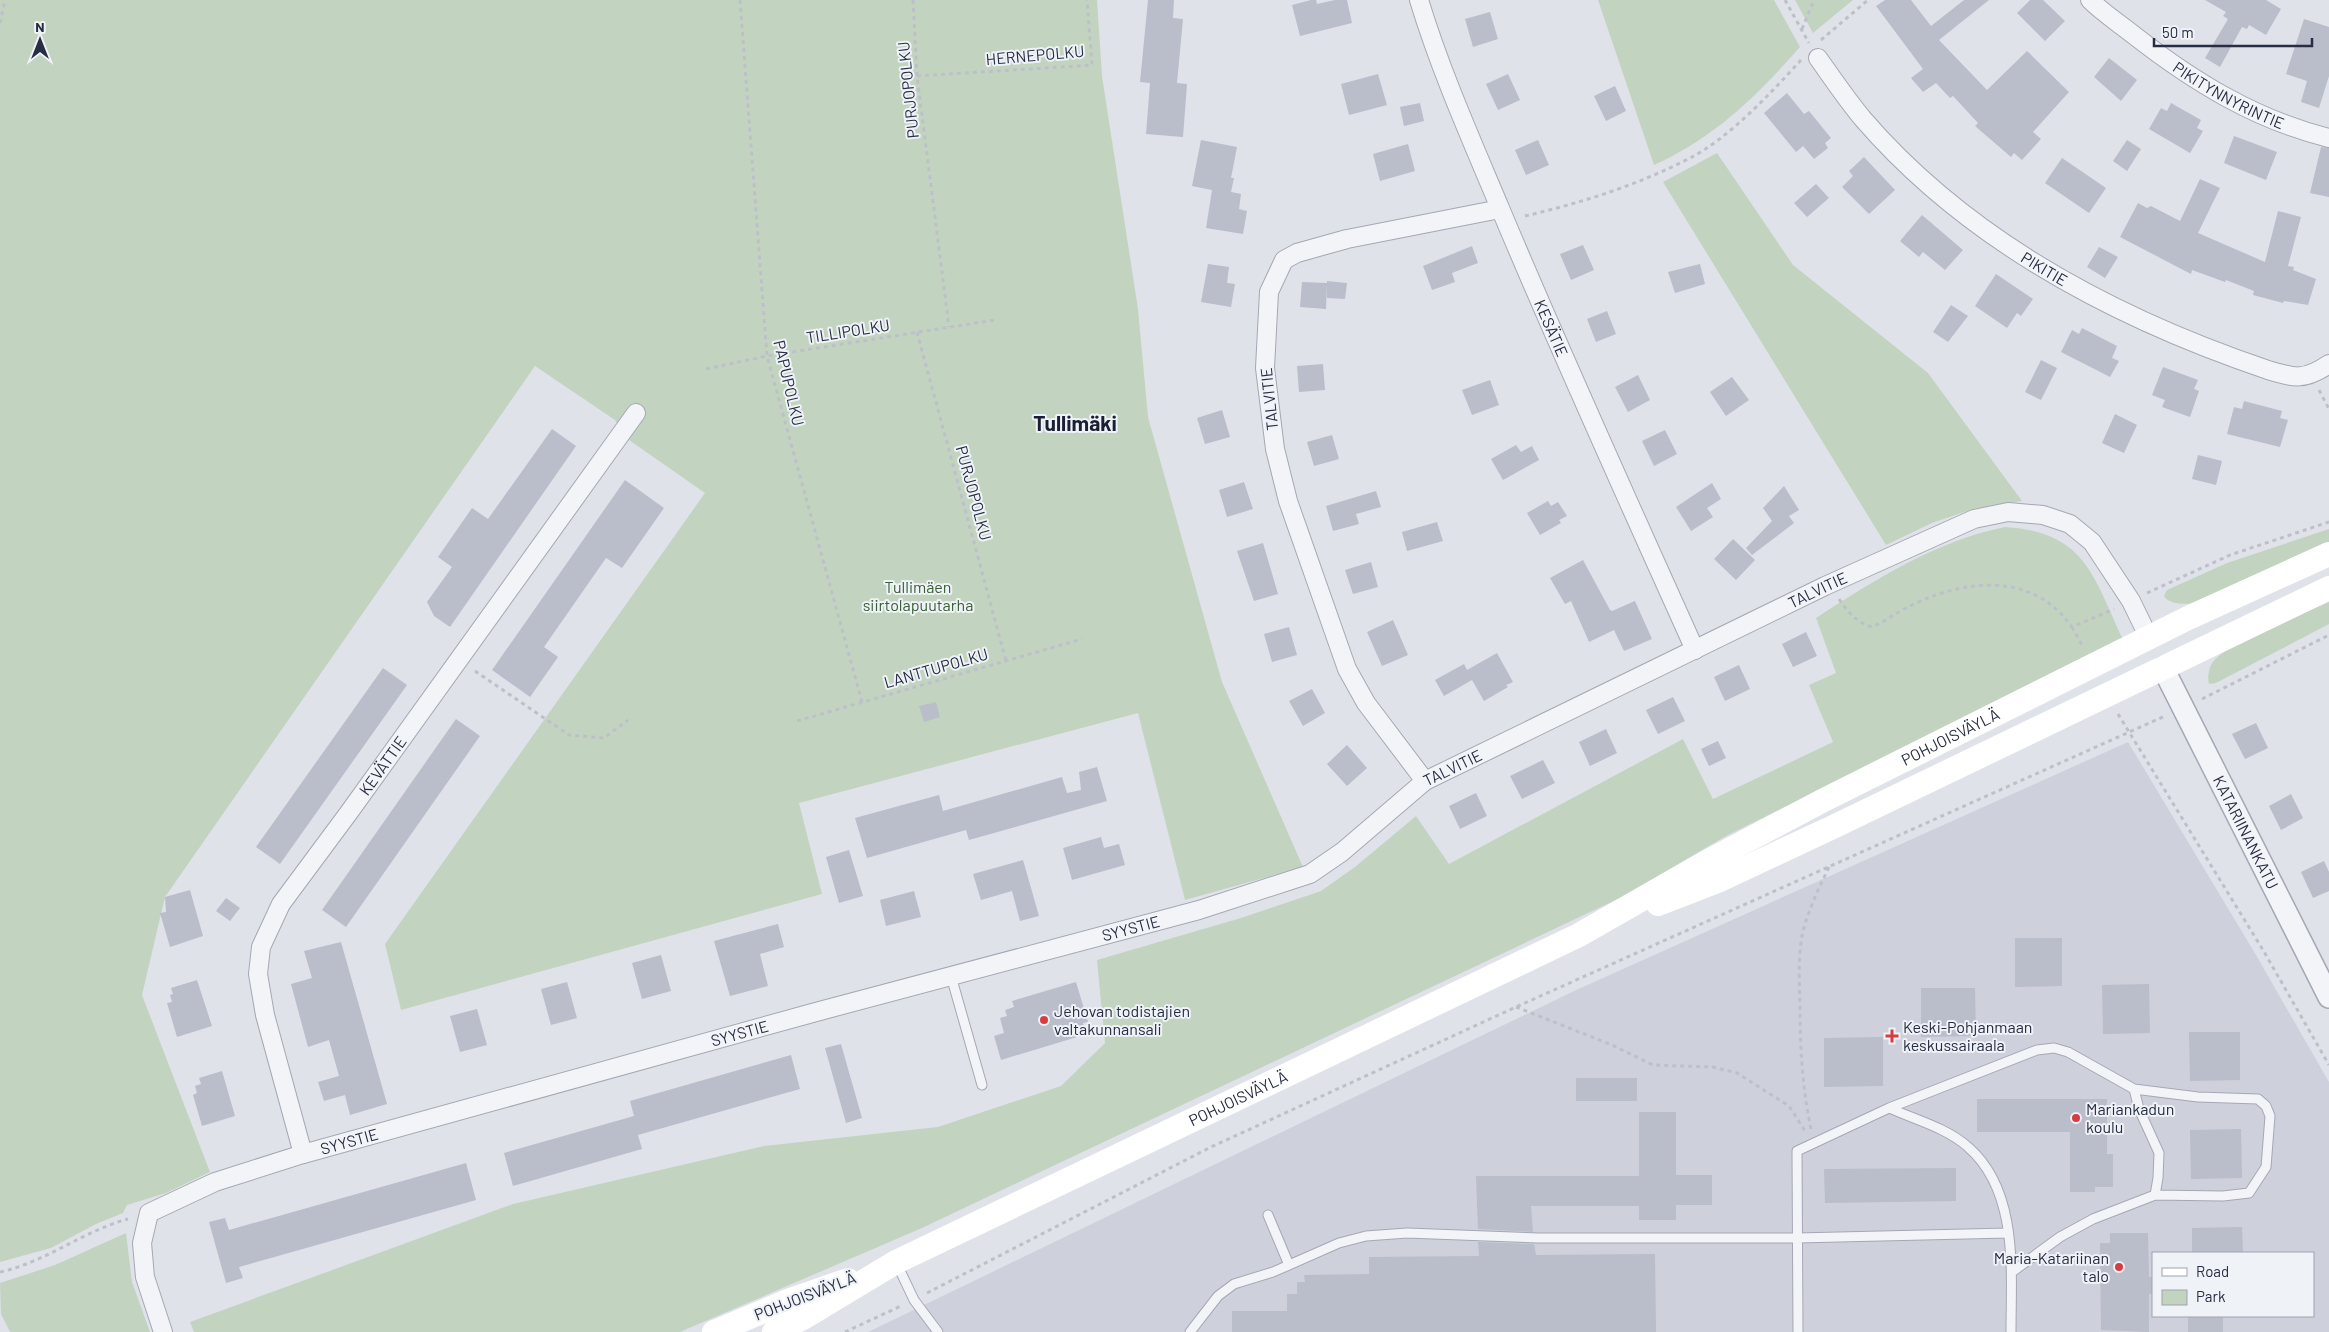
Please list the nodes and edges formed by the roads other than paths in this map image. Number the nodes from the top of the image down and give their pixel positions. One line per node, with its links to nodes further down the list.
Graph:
1 (1419, 0): 5 (street, KESÄTIE)
2 (2090, 0): 4 (street, PIKITYNNYRINTIE)
3 (1815, 53): 6 (street, PIKITIE)
4 (2329, 138)
5 (1502, 215): 11 (street, KESÄTIE); 13 (street, TALVITIE)
6 (2329, 364)
7 (636, 413): 20 (street, KEVÄTTIE)
8 (2329, 554): 10 (main road, POHJOISVÄYLÄ)
9 (2329, 588): 12 (main road, POHJOISVÄYLÄ)
10 (2149, 638): 11 (street, TALVITIE); 12 (main road); 14 (main road, POHJOISVÄYLÄ)
11 (1695, 650): 13 (street, TALVITIE)
12 (2163, 668): 14 (main road, POHJOISVÄYLÄ); 16 (street, KATARIINANKATU)
13 (1425, 781): 15 (street, SYYSTIE)
14 (1579, 935): 25 (main road, POHJOISVÄYLÄ)
15 (950, 976): 17 (lane); 20 (street, SYYSTIE)
16 (2329, 997)
17 (982, 1085)
18 (2134, 1089): 19 (lane); 21 (lane); 21 (lane)
19 (1889, 1108): 23 (lane); 24 (lane)
20 (303, 1154): 28 (street, SYYSTIE)
21 (2155, 1195): 27 (lane)
22 (1268, 1215): 26 (lane)
23 (2008, 1233): 24 (lane); 27 (lane)
24 (1797, 1238): 26 (lane); 33 (lane)
25 (896, 1262): 29 (main road, POHJOISVÄYLÄ); 30 (main road, POHJOISVÄYLÄ); 31 (lane)
26 (1289, 1265): 32 (lane)
27 (2012, 1272): 34 (lane)
28 (163, 1332)
29 (714, 1332)
30 (774, 1332)
31 (938, 1332)
32 (1190, 1332)
33 (1798, 1332)
34 (2012, 1332)

